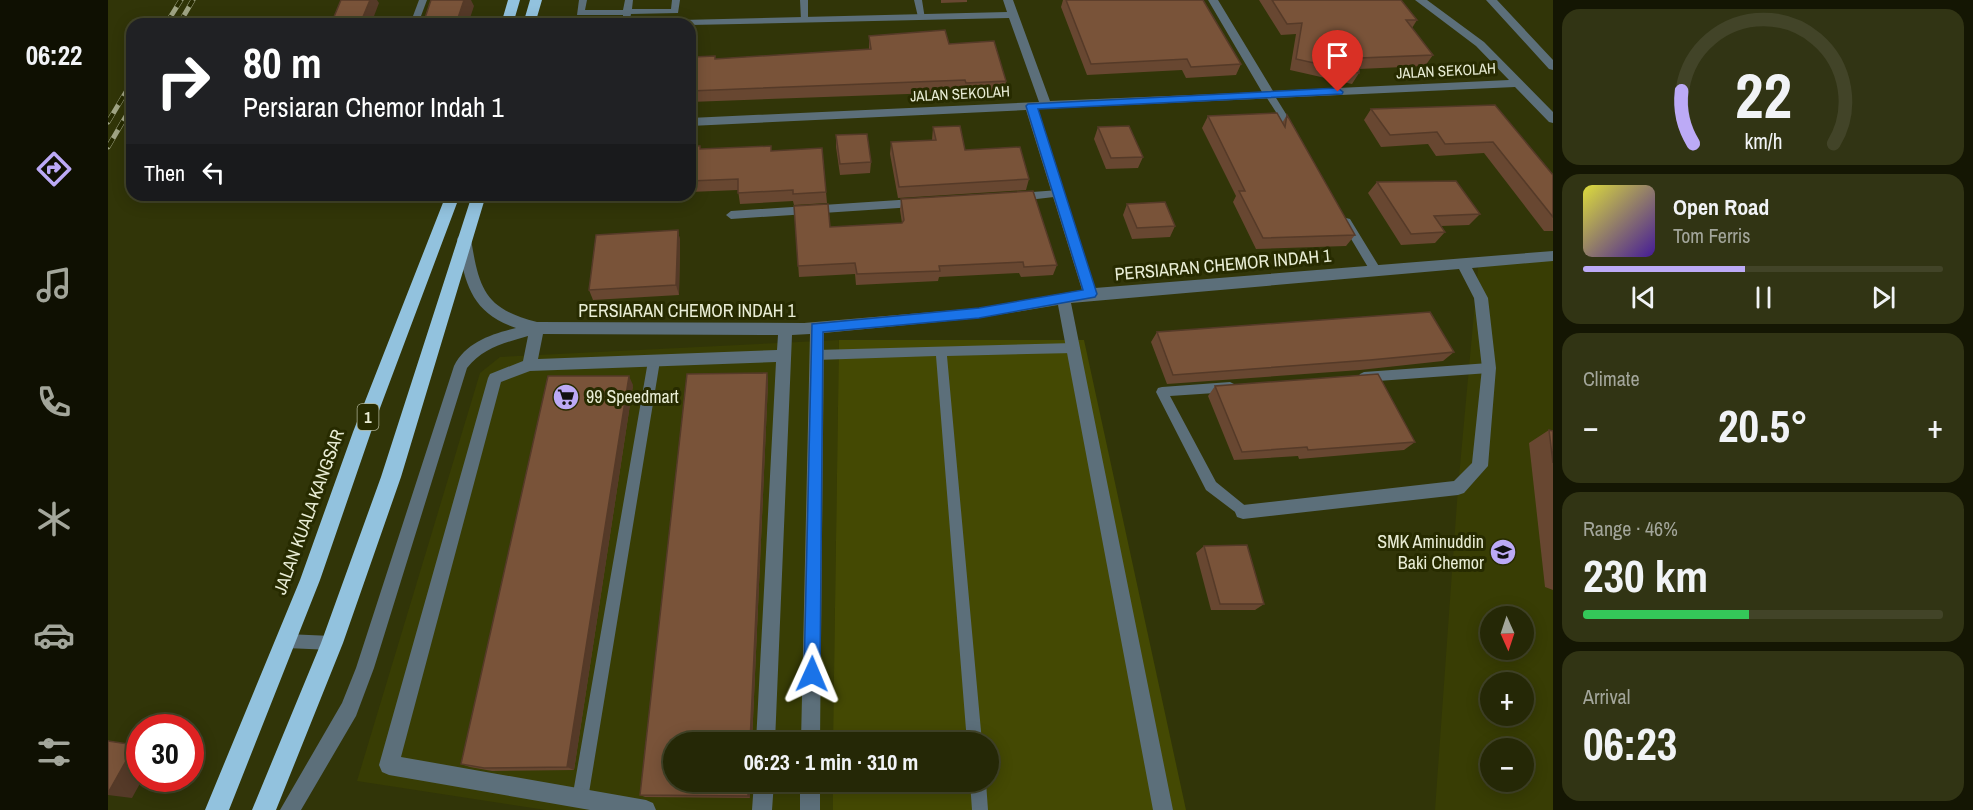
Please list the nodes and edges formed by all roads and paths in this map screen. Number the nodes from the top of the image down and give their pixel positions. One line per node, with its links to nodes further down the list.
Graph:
1 (423, 0): 15 (lane)
2 (514, 0): 16 (highway)
3 (536, 0): 17 (highway)
4 (583, 0): 18 (lane)
5 (629, 0): 18 (lane)
6 (676, 0): 18 (lane)
7 (804, 0): 20 (lane)
8 (918, 0): 14 (lane)
9 (1008, 0): 13 (street)
10 (1213, 0): 23 (street)
11 (1420, 0): 22 (street)
12 (1491, 0): 21 (street)
13 (1014, 15): 14 (street); 24 (street)
14 (922, 17): 20 (street)
15 (416, 18)
16 (509, 18)
17 (531, 18)
18 (627, 18)
19 (696, 19): 20 (street)
20 (805, 20)
21 (1553, 66)
22 (1520, 83): 23 (street, JALAN SEKOLAH); 26 (street)
23 (1270, 95): 24 (street, JALAN SEKOLAH); 28 (lane)
24 (1046, 105): 25 (street, JALAN SEKOLAH)
25 (1031, 106): 27 (street, JALAN SEKOLAH); 29 (street)
26 (1553, 119)
27 (696, 122)
28 (1299, 144)
29 (1059, 194): 30 (lane); 40 (street)
30 (1012, 197)
31 (451, 201): 55 (highway, JALAN KUALA KANGSAR / 1)
32 (477, 201): 36 (highway, 1)
33 (930, 202): 35 (lane)
34 (1341, 212): 39 (lane)
35 (731, 215)
36 (464, 239): 42 (street); 56 (highway, 1)
37 (1553, 256): 38 (street, PERSIARAN CHEMOR INDAH 1)
38 (1463, 264): 39 (street, PERSIARAN CHEMOR INDAH 1); 51 (street)
39 (1376, 271): 40 (street, PERSIARAN CHEMOR INDAH 1)
40 (1090, 294): 41 (street, PERSIARAN CHEMOR INDAH 1)
41 (1064, 300): 43 (street, PERSIARAN CHEMOR INDAH 1); 45 (street)
42 (537, 328): 44 (street, PERSIARAN CHEMOR INDAH 1); 50 (street); 66 (street)
43 (817, 328): 44 (street, PERSIARAN CHEMOR INDAH 1); 47 (street)
44 (785, 329): 48 (street)
45 (1074, 348): 46 (lane); 71 (street)
46 (941, 352): 47 (lane); 59 (lane)
47 (816, 355): 58 (street)
48 (784, 356): 49 (street); 57 (street)
49 (654, 361): 50 (street); 63 (lane)
50 (529, 365): 63 (street)
51 (1489, 368): 52 (lane); 54 (street)
52 (1349, 378)
53 (1244, 386): 54 (lane)
54 (1243, 512)
55 (286, 640): 56 (lane); 64 (highway, JALAN KUALA KANGSAR / 1)
56 (332, 643): 65 (highway, 1)
57 (766, 732)
58 (811, 732)
59 (973, 732)
60 (763, 792): 68 (street)
61 (810, 792): 69 (street)
62 (979, 792): 70 (lane)
63 (580, 799): 67 (street)
64 (217, 810)
65 (264, 810)
66 (290, 810)
67 (646, 810)
68 (762, 810)
69 (810, 810)
70 (980, 810)
71 (1163, 810)

